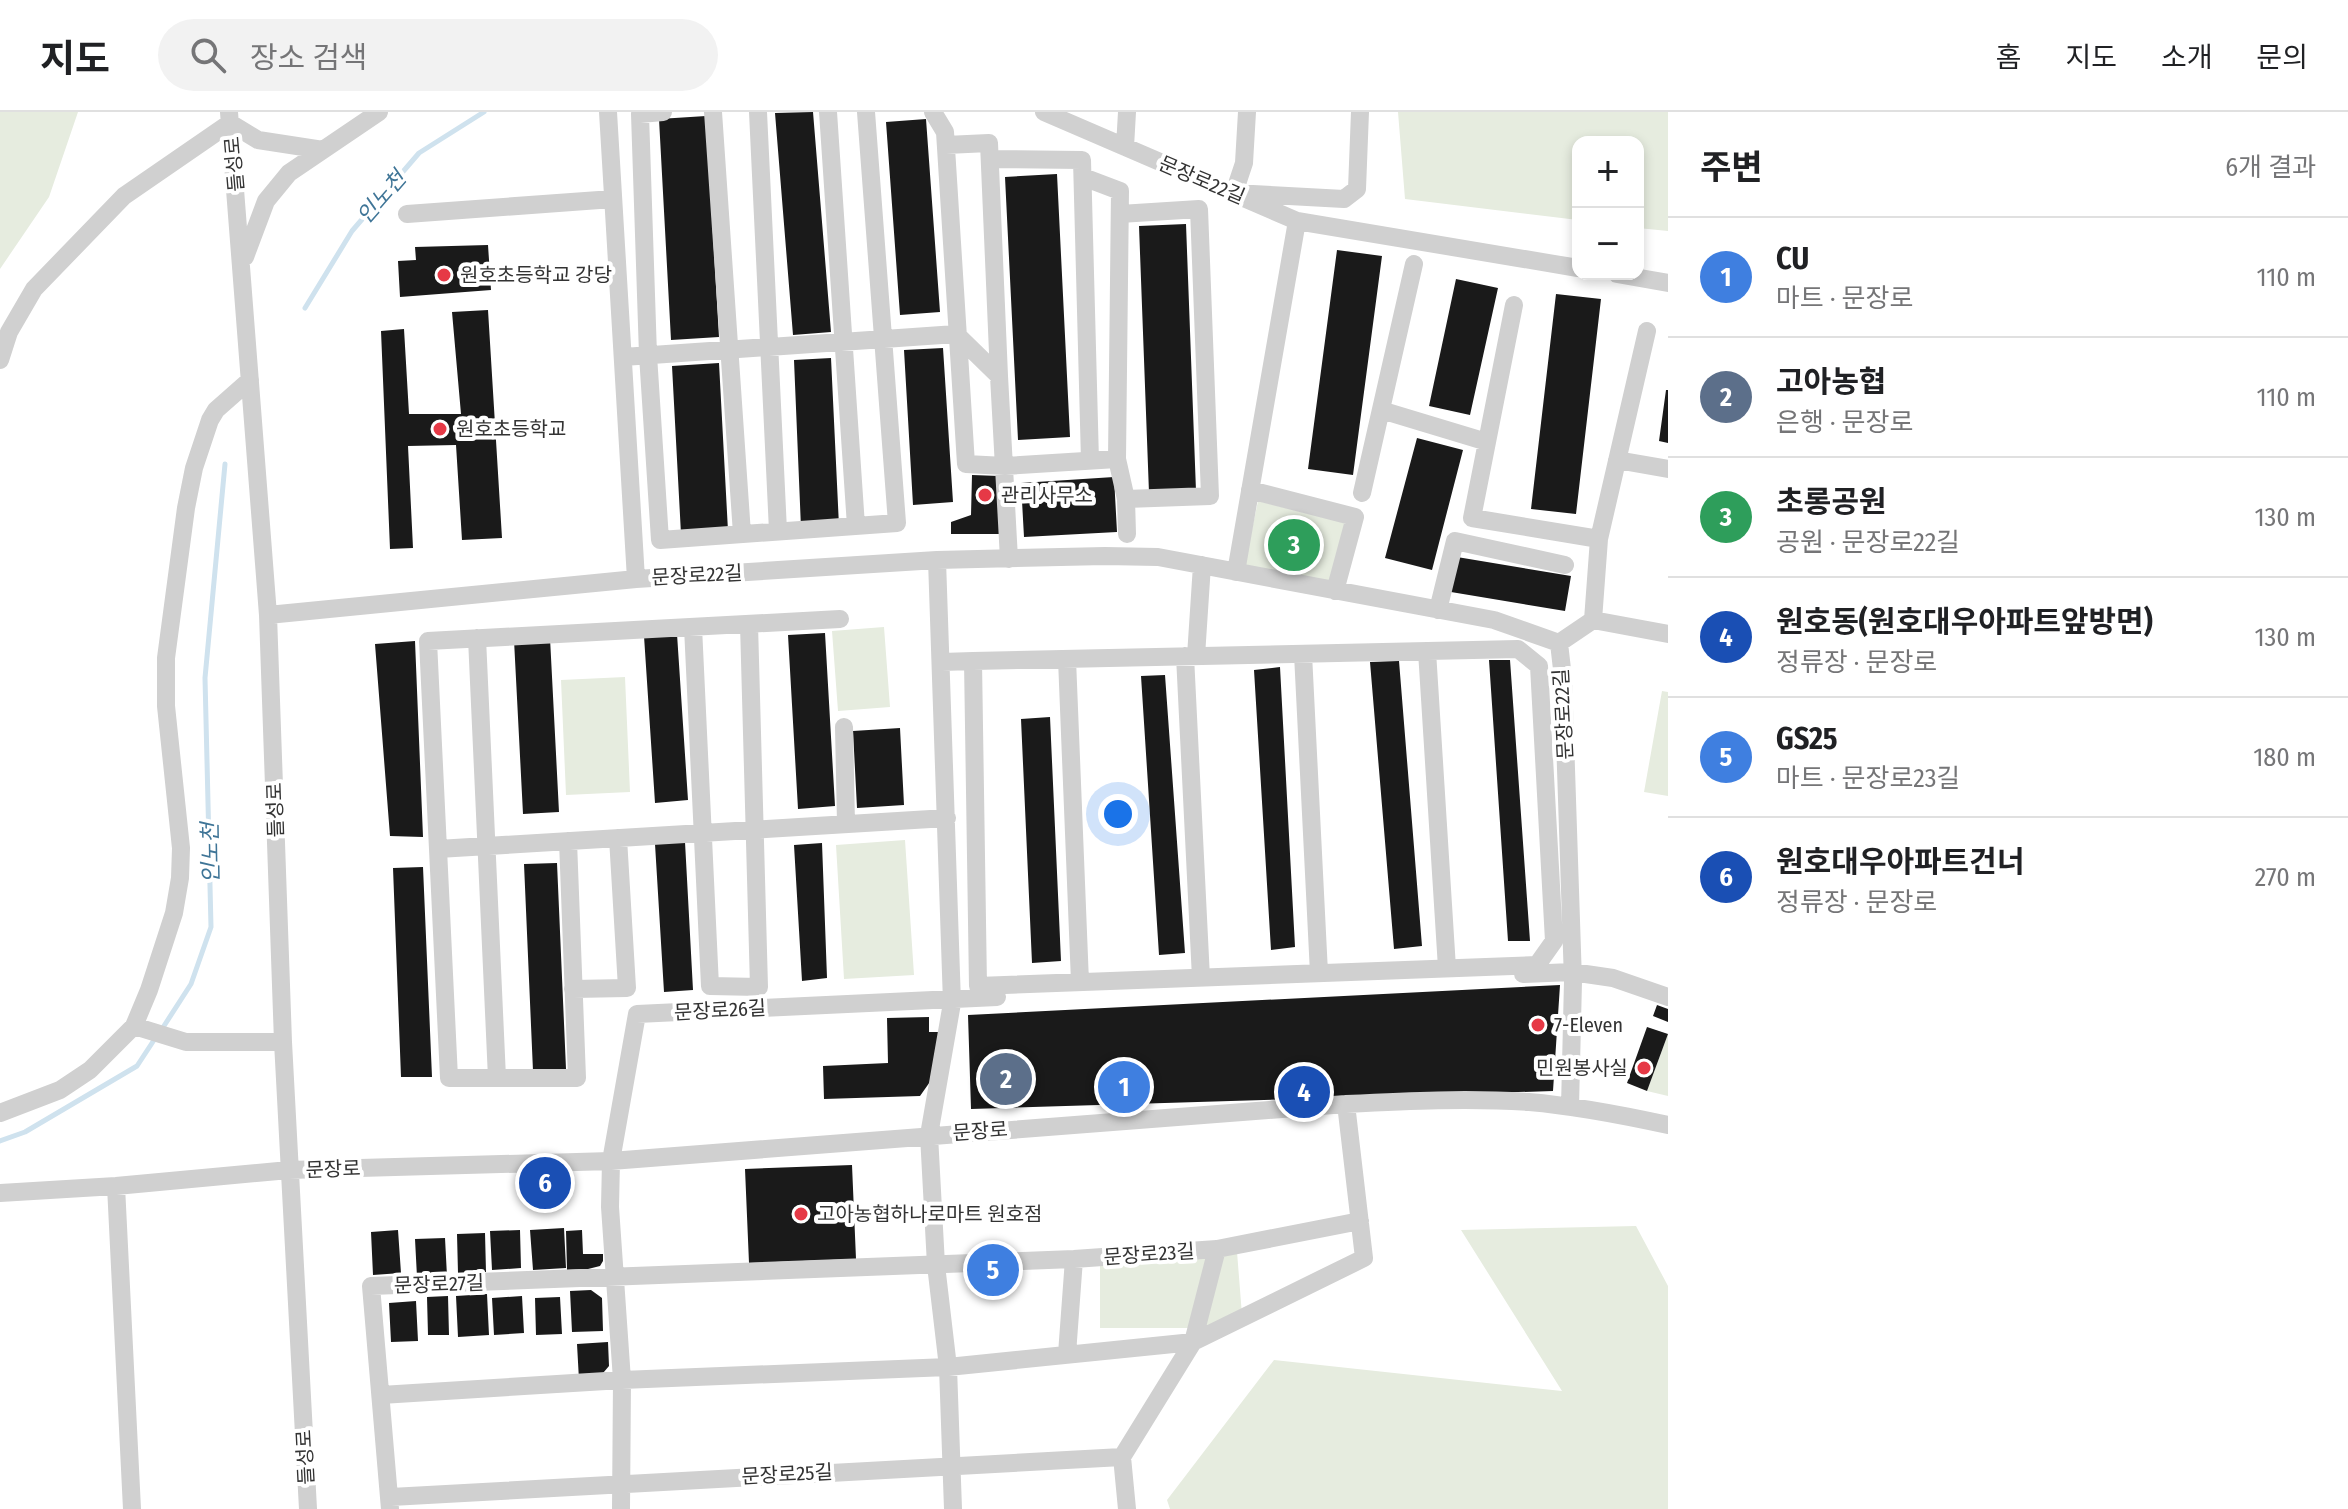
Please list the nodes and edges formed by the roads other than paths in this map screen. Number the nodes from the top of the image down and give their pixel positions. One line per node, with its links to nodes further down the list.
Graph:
1 (379, 112): 14 (street)
2 (608, 112): 21 (street, 문장로22길)
3 (663, 112): 37 (street)
4 (713, 112): 36 (street)
5 (758, 112): 35 (street)
6 (828, 112): 34 (street)
7 (866, 112): 33 (street)
8 (933, 112): 15 (street)
9 (1044, 112): 16 (street, 문장로22길)
10 (1127, 112): 16 (street)
11 (1247, 112): 20 (street)
12 (1360, 112): 20 (street)
13 (230, 118): 17 (street); 25 (street, 들성로); 39 (street)
14 (360, 118): 17 (street)
15 (946, 145): 18 (street); 32 (street)
16 (1125, 147): 20 (street, 문장로22길)
17 (323, 150): 25 (street)
18 (990, 159): 19 (street); 40 (street)
19 (1083, 177): 23 (street); 46 (street)
20 (1234, 193): 24 (street, 문장로22길)
21 (613, 199): 22 (street); 38 (street, 문장로22길)
22 (407, 214)
23 (1120, 214): 44 (street); 51 (street)
24 (1297, 221): 27 (street, 문장로22길); 49 (street)
25 (242, 263): 41 (street, 들성로)
26 (1414, 264): 42 (street)
27 (1572, 267)
28 (1644, 279): 29 (street)
29 (1668, 283)
30 (1514, 305): 43 (street)
31 (1647, 331): 45 (street)
32 (956, 334): 33 (street); 40 (street); 47 (street)
33 (885, 339): 34 (street); 52 (street)
34 (845, 342): 35 (street); 52 (street)
35 (770, 347): 36 (street); 53 (street)
36 (731, 350): 37 (street); 54 (street)
37 (648, 355): 38 (street); 54 (street)
38 (623, 357): 62 (street, 문장로22길)
39 (0, 360)
40 (999, 376): 47 (street)
41 (250, 380): 65 (street, 들성로); 96 (street)
42 (1381, 410): 43 (street); 50 (street)
43 (1487, 442): 56 (street)
44 (1117, 459): 46 (street); 51 (street)
45 (1617, 460): 48 (street); 56 (street)
46 (1090, 461): 47 (street)
47 (1005, 466): 57 (street)
48 (1668, 469)
49 (1250, 490): 61 (street); 63 (street)
50 (1362, 493)
51 (1126, 499): 55 (street)
52 (856, 526): 53 (street)
53 (778, 531): 54 (street)
54 (742, 534)
55 (1127, 534)
56 (1599, 539): 67 (street)
57 (1009, 559): 58 (street, 문장로22길); 59 (street, 문장로22길)
58 (937, 560): 62 (street, 문장로22길); 78 (street)
59 (1202, 565): 61 (street, 문장로22길); 75 (street)
60 (1565, 565): 64 (street)
61 (1236, 572): 63 (street, 문장로22길)
62 (636, 579): 65 (street, 문장로22길)
63 (1335, 591): 64 (street, 문장로22길)
64 (1438, 610): 72 (street, 문장로22길)
65 (268, 615): 97 (street, 들성로)
66 (840, 619): 68 (street)
67 (1593, 620): 70 (street); 72 (street)
68 (749, 624): 69 (street); 82 (street)
69 (693, 627): 71 (street); 83 (street)
70 (1668, 634)
71 (477, 638): 86 (street); 87 (street)
72 (1559, 643): 89 (street, 문장로22길)
73 (1427, 651): 74 (street); 88 (street); 88 (street)
74 (1303, 654): 75 (street); 90 (street)
75 (1191, 656): 76 (street); 91 (street)
76 (1067, 659): 77 (street); 92 (street)
77 (973, 661): 78 (street); 92 (street)
78 (942, 662): 80 (street)
79 (844, 727): 81 (street)
80 (947, 818): 81 (street); 95 (street)
81 (846, 824): 82 (street)
82 (755, 830): 83 (street); 83 (street)
83 (703, 833): 84 (street)
84 (618, 838): 85 (street); 93 (street)
85 (568, 841): 86 (street); 93 (street)
86 (486, 846): 87 (street); 98 (street)
87 (438, 849): 98 (street)
88 (1447, 968): 90 (street)
89 (1572, 972): 94 (street); 95 (street); 100 (street, 문장로22길)
90 (1319, 973): 91 (street)
91 (1201, 978): 92 (street)
92 (1080, 982)
93 (573, 989): 98 (street)
94 (1668, 997)
95 (952, 1000): 103 (street); 104 (street, 문장로26길)
96 (141, 1028): 97 (street); 101 (street)
97 (283, 1042): 105 (street, 들성로)
98 (497, 1078)
99 (1346, 1104): 100 (street, 문장로); 103 (street, 문장로); 108 (street)
100 (1570, 1107): 102 (street, 문장로)
101 (0, 1113)
102 (1668, 1125)
103 (929, 1135): 104 (street, 문장로); 111 (street)
104 (611, 1161): 105 (street, 문장로); 112 (street)
105 (289, 1170): 106 (street, 문장로); 123 (street, 들성로)
106 (116, 1186): 107 (street, 문장로); 122 (street)
107 (0, 1193)
108 (1360, 1221): 109 (street, 문장로23길); 113 (street)
109 (1217, 1249): 110 (street, 문장로23길); 113 (street)
110 (1074, 1259): 111 (street, 문장로23길); 114 (street)
111 (936, 1265): 112 (street); 115 (street)
112 (616, 1278): 116 (street); 117 (street, 문장로27길)
113 (1193, 1342): 114 (street); 118 (street)
114 (1067, 1354): 115 (street)
115 (948, 1367): 116 (street); 119 (street)
116 (622, 1380): 117 (street); 120 (street)
117 (381, 1395): 121 (street, 문장로27길)
118 (1122, 1457): 119 (street); 126 (street)
119 (951, 1465): 120 (street, 문장로25길); 125 (street)
120 (622, 1484): 121 (street, 문장로27길); 124 (street)
121 (391, 1503)
122 (132, 1509)
123 (308, 1509)
124 (621, 1509)
125 (953, 1509)
126 (1127, 1509)

